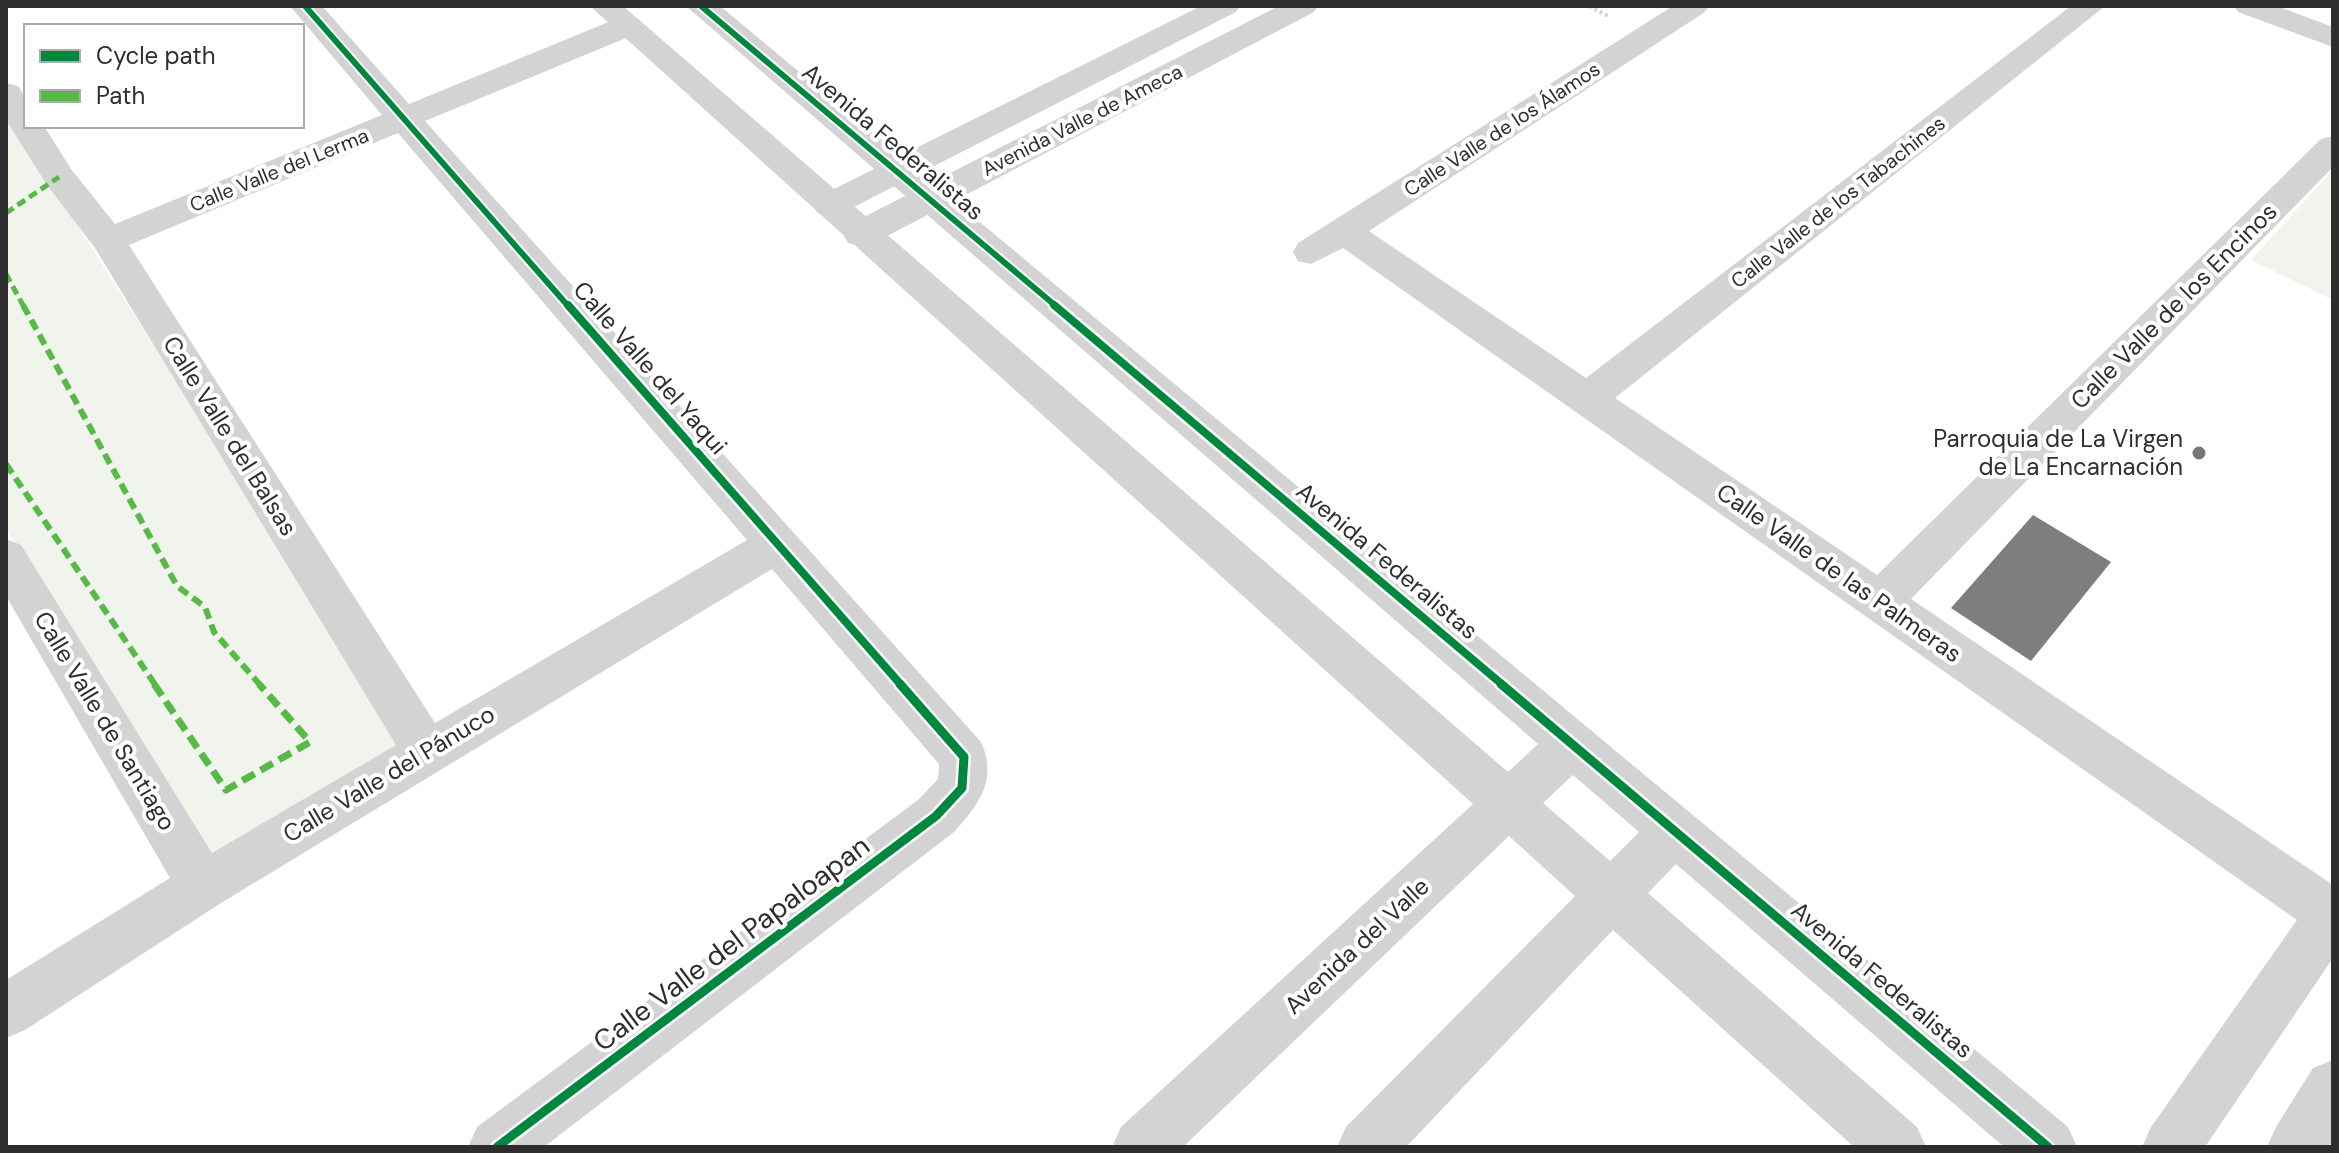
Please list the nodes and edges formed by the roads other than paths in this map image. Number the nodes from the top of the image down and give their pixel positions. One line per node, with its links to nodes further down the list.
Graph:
1 (305, 6): 11 (street, Calle Valle del Yaqui)
2 (701, 6): 15 (street, Avenida Federalistas)
3 (1225, 6): 15 (street, Avenida Valle de Ameca)
4 (1303, 6): 16 (street, Avenida Valle de Ameca)
5 (1694, 6): 20 (street, Calle Valle de los Álamos)
6 (2090, 6): 21 (street, Calle Valle de los Tabachines)
7 (2249, 6): 9 (street)
8 (616, 16): 11 (street, Calle Valle del Lerma); 17 (street)
9 (2333, 38)
10 (6, 93): 12 (street, Calle Valle del Balsas)
11 (403, 118): 19 (street, Calle Valle del Lerma); 22 (street, Calle Valle del Yaqui)
12 (24, 123)
13 (27, 128): 19 (street, Calle Valle del Balsas)
14 (2333, 147): 24 (street, Calle Valle de los Encinos)
15 (896, 171): 16 (street, Avenida Federalistas); 17 (street, Avenida Valle de Ameca)
16 (929, 199): 18 (street, Avenida Valle de Ameca); 25 (street, Avenida Federalistas)
17 (830, 205): 18 (street)
18 (861, 234): 28 (street)
19 (108, 240): 26 (street, Calle Valle del Balsas)
20 (1327, 242): 21 (street, Calle Valle de las Palmeras)
21 (1587, 398): 24 (street, Calle Valle de las Palmeras)
22 (777, 544): 26 (street, Calle Valle del Pánuco); 27 (street, Calle Valle del Yaqui)
23 (6, 557): 30 (street, Calle Valle de Santiago)
24 (1880, 601): 32 (street, Calle Valle de las Palmeras)
25 (1572, 744): 28 (street, Avenida del Valle); 29 (street, Avenida Federalistas)
26 (426, 751): 30 (street, Calle Valle del Pánuco)
27 (964, 757): 35 (street, Calle Valle del Papaloapan)
28 (1508, 805): 31 (street); 36 (street, Avenida del Valle)
29 (1674, 831): 31 (street); 39 (street, Avenida Federalistas)
30 (203, 886): 33 (street, Calle Valle del Pánuco)
31 (1610, 894): 37 (street); 38 (street)
32 (2332, 915): 40 (street)
33 (6, 1011)
34 (2333, 1088): 41 (street)
35 (531, 1137)
36 (1141, 1147)
37 (1366, 1147)
38 (1897, 1147)
39 (2048, 1147)
40 (2171, 1147)
41 (2296, 1147)

